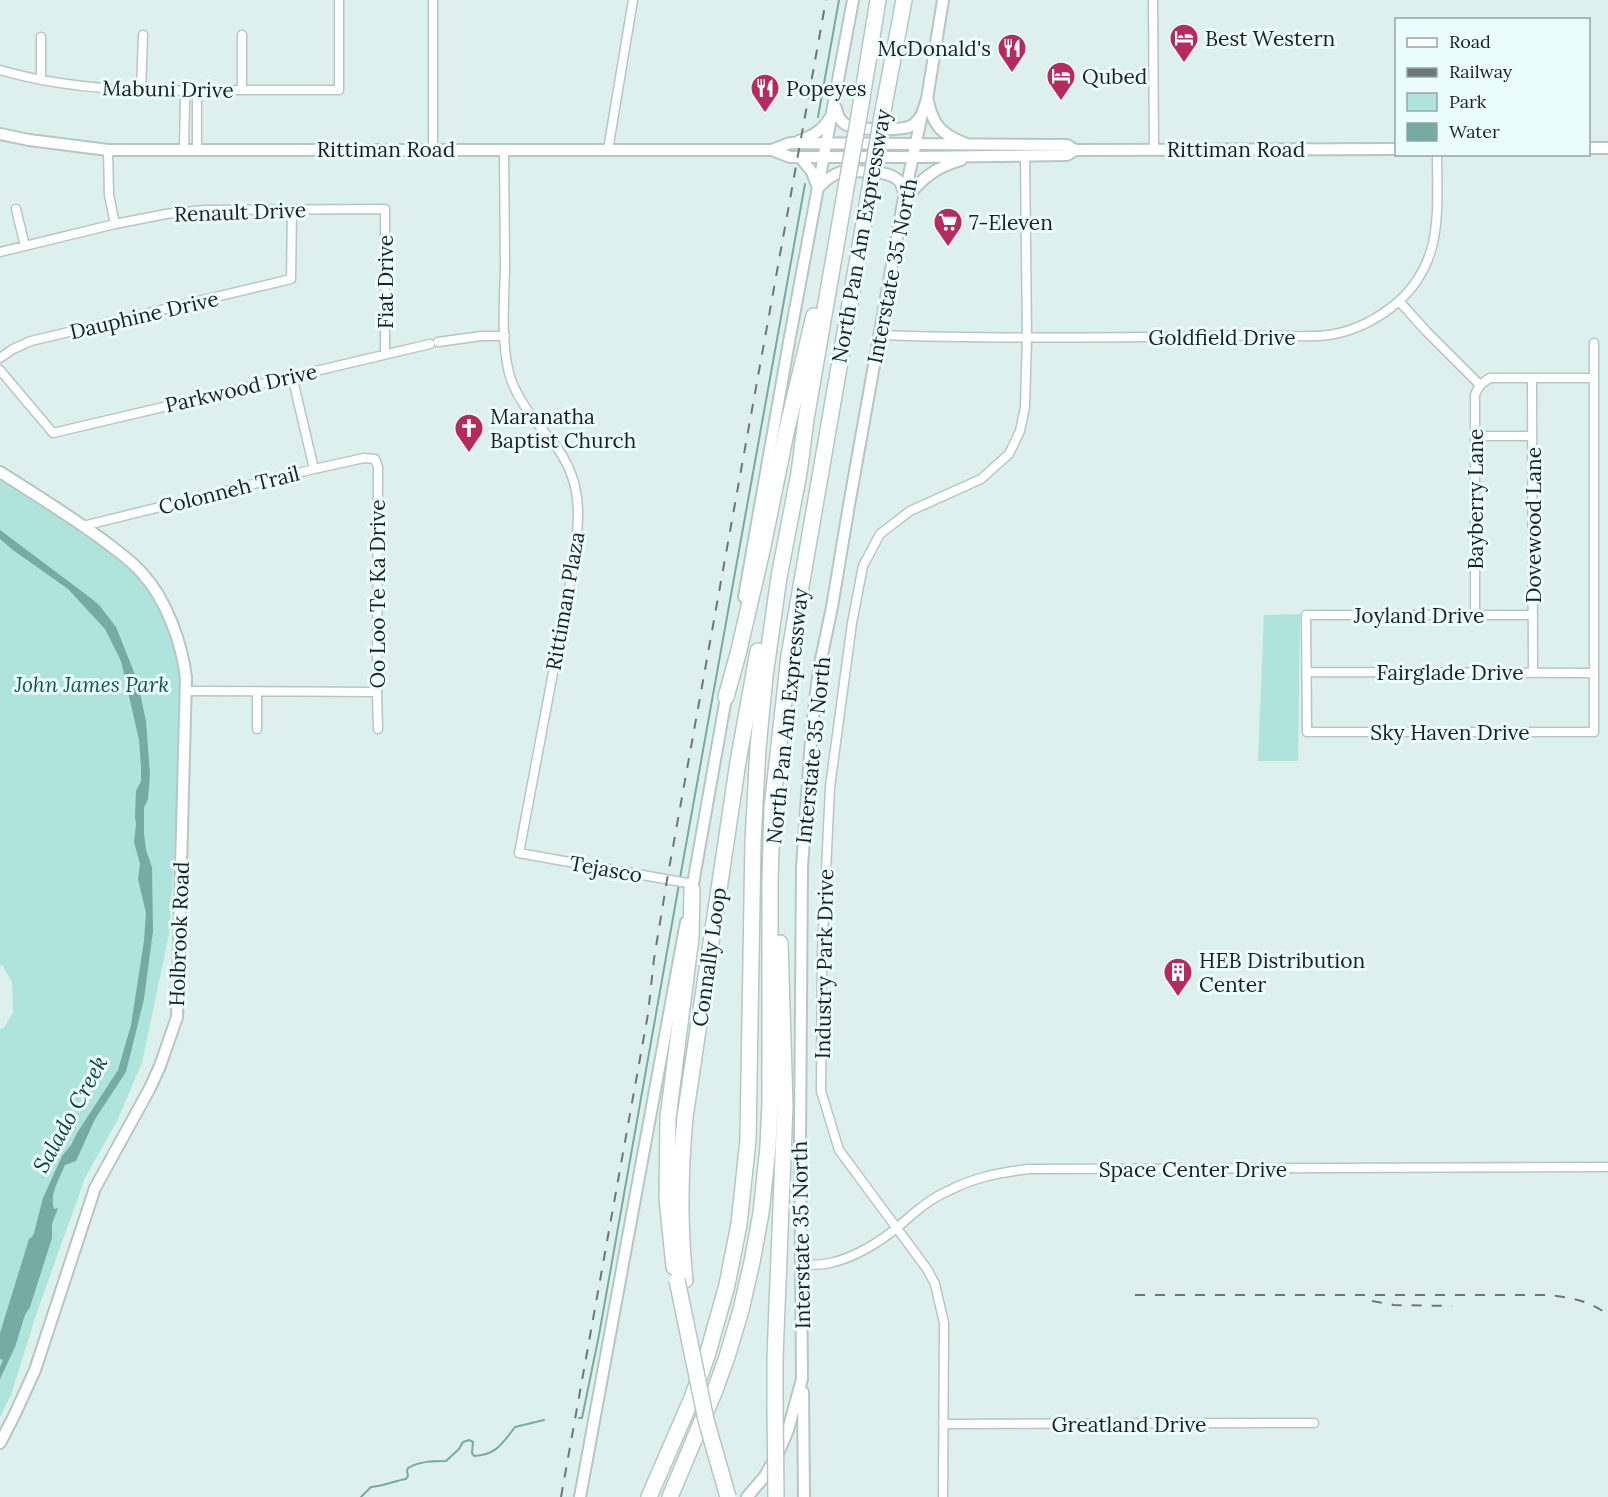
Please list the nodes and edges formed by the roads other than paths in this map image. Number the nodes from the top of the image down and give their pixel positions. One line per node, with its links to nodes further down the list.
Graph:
1 (339, 0): 15 (street, Mabuni Drive)
2 (433, 0): 30 (street)
3 (633, 0): 33 (street)
4 (853, 0): 18 (main road)
5 (878, 0): 43 (highway, North Pan Am Expressway, bridge)
6 (904, 0): 80 (highway, North Pan Am Expressway, bridge)
7 (943, 0): 17 (main road, Interstate 35 North)
8 (1153, 0): 36 (street)
9 (142, 35): 14 (street)
10 (242, 35): 15 (street)
11 (41, 37): 13 (street)
12 (0, 70): 13 (street, Mabuni Drive)
13 (41, 79): 14 (street, Mabuni Drive)
14 (141, 90): 16 (street, Mabuni Drive)
15 (242, 90): 16 (street, Mabuni Drive)
16 (191, 91): 28 (street); 29 (street)
17 (927, 99): 19 (main road, Interstate 35 North); 24 (main road)
18 (835, 105): 19 (main road); 21 (main road); 22 (main road)
19 (922, 114): 23 (main road, Interstate 35 North)
20 (0, 134): 31 (main road, Rittiman Road)
21 (790, 143): 22 (main road, Rittiman Road); 34 (main road, Rittiman Road)
22 (827, 144): 23 (main road, Rittiman Road); 41 (main road)
23 (916, 144): 24 (main road, Rittiman Road); 42 (main road, Interstate 35 North)
24 (970, 145): 35 (main road, Rittiman Road)
25 (1395, 148): 36 (main road, Rittiman Road)
26 (1590, 148): 27 (main road)
27 (1608, 148)
28 (184, 149): 29 (main road, Rittiman Road); 31 (main road, Rittiman Road)
29 (197, 149): 30 (main road, Rittiman Road)
30 (433, 149): 32 (main road, Rittiman Road)
31 (108, 150): 49 (street)
32 (504, 150): 33 (main road, Rittiman Road); 54 (street, Rittiman Plaza)
33 (608, 150): 34 (main road, Rittiman Road)
34 (772, 150): 40 (main road, Rittiman Road)
35 (1075, 150): 36 (main road, Rittiman Road); 37 (main road, Rittiman Road)
36 (1154, 150)
37 (1025, 155): 38 (main road, Rittiman Road); 55 (street, Industry Park Drive)
38 (977, 156): 42 (main road, Rittiman Road); 45 (main road)
39 (1437, 156): 52 (street, Goldfield Drive)
40 (800, 157): 41 (main road, Rittiman Road); 44 (main road)
41 (824, 157): 42 (main road, Rittiman Road); 44 (main road)
42 (914, 157): 45 (main road, Interstate 35 North)
43 (847, 183): 64 (highway, North Pan Am Expressway); 79 (highway)
44 (818, 188): 45 (main road); 79 (main road)
45 (904, 199): 53 (main road, Interstate 35 North)
46 (16, 209): 50 (street)
47 (385, 209): 48 (street, Renault Drive); 57 (street, Fiat Drive)
48 (292, 210): 49 (street, Renault Drive); 58 (street, Dauphine Drive)
49 (115, 224): 50 (street, Renault Drive)
50 (25, 246): 51 (street, Renault Drive)
51 (0, 252)
52 (1399, 301): 55 (street, Goldfield Drive); 63 (street)
53 (879, 335): 55 (street, Goldfield Drive); 87 (main road, Interstate 35 North)
54 (505, 336): 57 (street, Parkwood Drive); 83 (street, Rittiman Plaza)
55 (1027, 338): 86 (street, Industry Park Drive)
56 (1594, 343): 62 (street)
57 (384, 354): 60 (street, Parkwood Drive)
58 (0, 358)
59 (0, 370): 60 (street, Parkwood Drive)
60 (292, 376): 68 (street)
61 (1532, 378): 62 (street); 63 (street); 66 (street, Dovewood Lane)
62 (1594, 378): 75 (street)
63 (1480, 385): 65 (street, Bayberry Lane)
64 (806, 419): 88 (highway, Connally Loop); 95 (highway, North Pan Am Expressway)
65 (1475, 436): 66 (street); 71 (street, Bayberry Lane)
66 (1532, 436): 72 (street, Dovewood Lane)
67 (375, 459): 68 (street, Colonneh Trail); 78 (street, Oo Loo Te Ka Drive)
68 (314, 469): 70 (street, Colonneh Trail)
69 (0, 472): 70 (main road, Holbrook Road)
70 (83, 526): 76 (main road, Holbrook Road)
71 (1475, 615): 72 (street, Joyland Drive); 73 (street, Joyland Drive)
72 (1533, 615): 74 (street, Dovewood Lane)
73 (1307, 672): 74 (street, Fairglade Drive); 75 (street, Sky Haven Drive)
74 (1533, 672): 75 (street, Fairglade Drive)
75 (1594, 672)
76 (185, 691): 77 (street); 93 (main road, Holbrook Road)
77 (257, 692): 78 (street); 81 (street)
78 (377, 692): 82 (street, Oo Loo Te Ka Drive)
79 (726, 697): 84 (main road)
80 (784, 700): 89 (highway, North Pan Am Expressway); 100 (highway, bridge)
81 (257, 729)
82 (378, 729)
83 (519, 853): 84 (street, Tejasco)
84 (686, 885): 88 (highway); 94 (main road)
85 (1608, 1167): 86 (street, Space Center Drive)
86 (897, 1228): 87 (street, Space Center Drive); 92 (street, Industry Park Drive)
87 (802, 1265): 90 (main road, Interstate 35 North)
88 (681, 1280): 98 (highway, Connally Loop, bridge)
89 (741, 1310): 96 (highway, North Pan Am Expressway); 97 (highway)
90 (802, 1379): 99 (main road, Interstate 35 North); 101 (main road)
91 (1314, 1423): 92 (street, Greatland Drive)
92 (944, 1424): 102 (street, Industry Park Drive)
93 (0, 1443)
94 (580, 1497)
95 (649, 1497)
96 (670, 1497)
97 (679, 1497)
98 (728, 1497)
99 (747, 1497)
100 (776, 1497)
101 (804, 1497)
102 (943, 1497)

